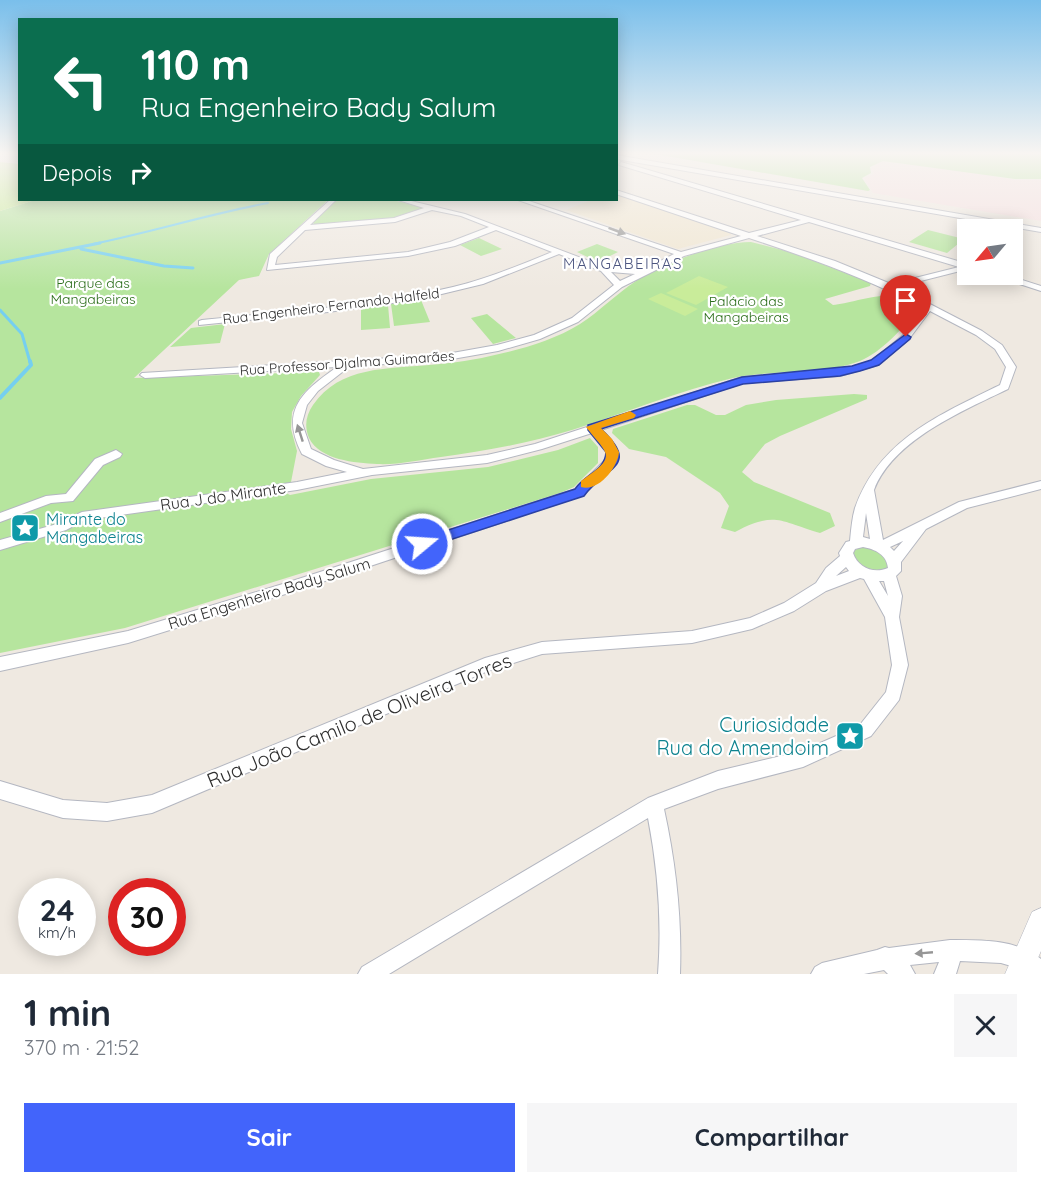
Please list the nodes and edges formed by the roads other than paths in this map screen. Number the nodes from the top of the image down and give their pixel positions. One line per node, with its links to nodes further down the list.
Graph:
1 (636, 198): 14 (street)
2 (735, 198): 9 (street)
3 (854, 198): 13 (street)
4 (882, 198): 10 (street)
5 (332, 201): 12 (street)
6 (406, 201): 8 (street)
7 (524, 201): 16 (street, one-way to 16)
8 (433, 207): 11 (street); 12 (street)
9 (808, 220): 14 (street, Rua Professor Djalma Guimarães); 17 (street)
10 (1041, 226)
11 (497, 227): 12 (street); 15 (street)
12 (305, 228)
13 (1041, 231)
14 (751, 236): 16 (street, Rua Professor Djalma Guimarães); 23 (street)
15 (560, 251): 18 (street); 26 (street, Rua Engenheiro Fernando Halfeld)
16 (681, 254): 20 (street, Rua Professor Djalma Guimarães)
17 (957, 264)
18 (604, 269): 20 (street); 22 (street)
19 (957, 270): 23 (street)
20 (641, 272): 22 (street, Rua Professor Djalma Guimarães)
21 (1023, 283): 24 (street)
22 (619, 285): 27 (street, Rua Professor Djalma Guimarães)
23 (889, 287): 25 (street)
24 (1041, 289)
25 (928, 307): 29 (street); 33 (street)
26 (202, 323)
27 (346, 365): 28 (street, Rua Professor Djalma Guimarães); 31 (street, one-way to 27)
28 (145, 375)
29 (592, 427): 31 (street, Rua J do Mirante); 47 (street, Rua Engenheiro Bady Salum)
30 (116, 454): 34 (street)
31 (363, 473): 35 (street, Rua J do Mirante)
32 (1041, 485): 37 (street)
33 (869, 490): 38 (street); 40 (street)
34 (69, 498): 35 (street); 36 (street)
35 (82, 516): 39 (street, Rua J do Mirante)
36 (0, 518)
37 (925, 523): 40 (street); 42 (street)
38 (856, 543): 40 (street); 41 (street, Rua João Camilo de Oliveira Torres)
39 (0, 545)
40 (879, 547): 42 (street)
41 (847, 558): 43 (street); 45 (street, Rua João Camilo de Oliveira Torres)
42 (894, 561): 44 (street)
43 (865, 574): 44 (street); 45 (street, Rua João Camilo de Oliveira Torres); 46 (street)
44 (889, 575): 46 (street)
45 (821, 587): 48 (street, Rua João Camilo de Oliveira Torres)
46 (892, 617): 49 (street)
47 (0, 664)
48 (0, 790)
49 (654, 804): 54 (street); 55 (street)
50 (1041, 921): 53 (street)
51 (953, 951): 52 (street, one-way to 52); 53 (street); 58 (street)
52 (885, 957): 56 (street); 57 (street)
53 (1027, 969)
54 (369, 974)
55 (669, 974)
56 (822, 974)
57 (904, 974)
58 (945, 974)

